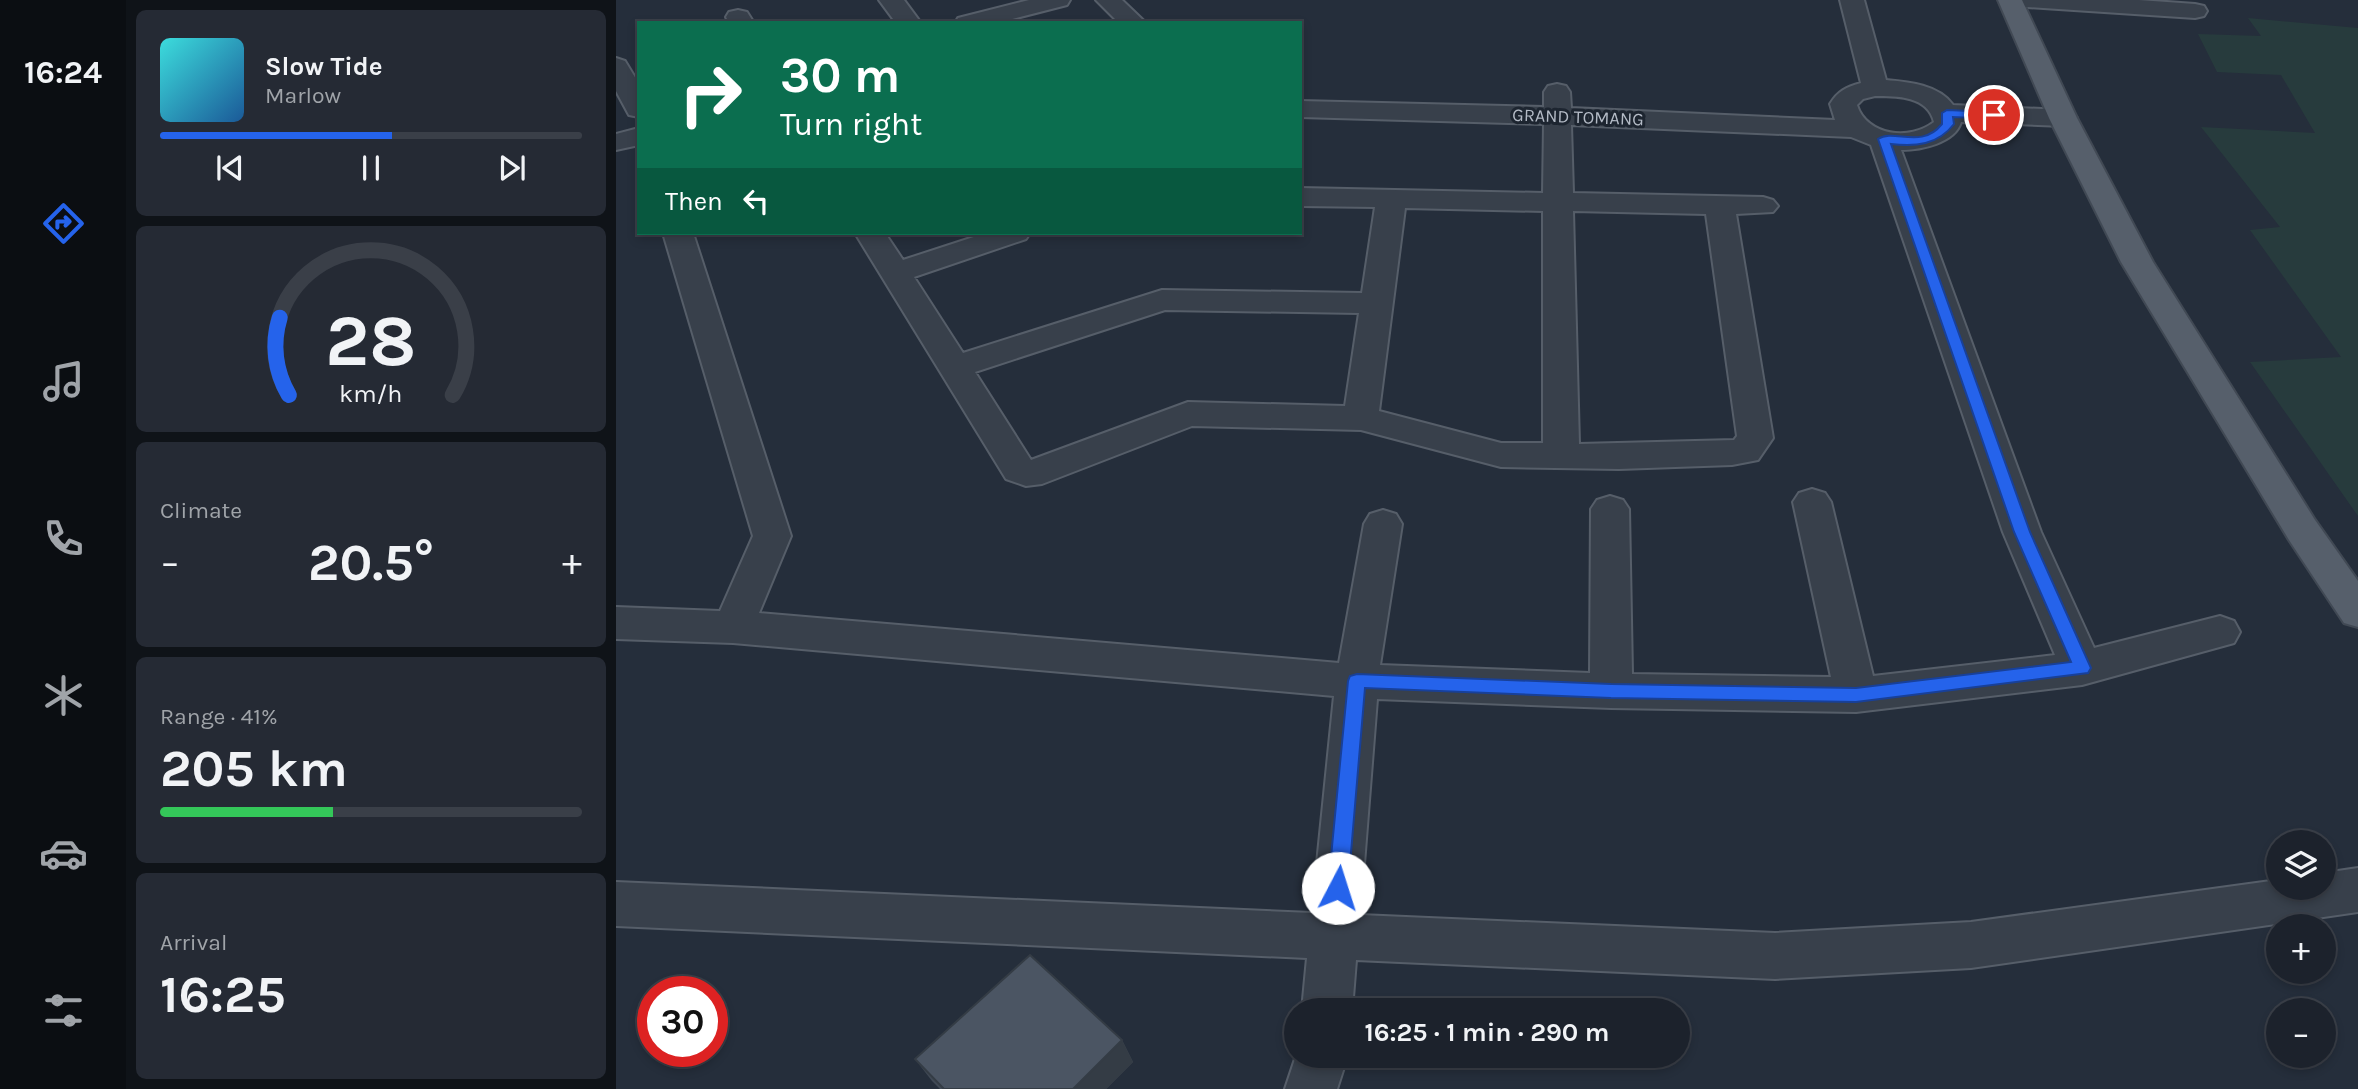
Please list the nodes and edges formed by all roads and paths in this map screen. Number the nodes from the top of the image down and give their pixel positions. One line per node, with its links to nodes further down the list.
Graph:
1 (891, 0): 8 (street)
2 (1852, 0): 13 (street)
3 (2010, 0): 19 (main road)
4 (2027, 0): 7 (street)
5 (1110, 1): 10 (street)
6 (1064, 5): 9 (street)
7 (2195, 11)
8 (907, 21)
9 (978, 21)
10 (1132, 21)
11 (616, 66): 16 (street)
12 (1422, 87): 14 (street, GRAND TOMANG)
13 (1875, 88): 15 (street); 18 (street)
14 (1557, 104): 15 (street, GRAND TOMANG); 17 (street, GRAND TOMANG); 20 (street, GRAND TOMANG); 25 (street)
15 (1843, 104): 20 (street)
16 (637, 105)
17 (1302, 109)
18 (1947, 113): 19 (street); 20 (street, GRAND TOMANG)
19 (2063, 118): 39 (main road)
20 (1870, 134): 43 (street)
21 (637, 137): 22 (street)
22 (616, 142)
23 (1302, 197): 24 (street)
24 (1391, 200): 25 (street); 32 (street)
25 (1558, 203): 26 (street); 35 (street)
26 (1720, 206): 27 (street); 35 (street)
27 (1763, 206)
28 (679, 235): 41 (street)
29 (871, 235): 31 (street)
30 (1009, 235): 31 (street)
31 (895, 273): 33 (street)
32 (1375, 303): 33 (street); 34 (street)
33 (953, 368): 34 (street)
34 (1361, 418): 35 (street)
35 (1561, 457)
36 (1812, 502): 46 (street)
37 (1610, 509): 45 (street)
38 (1383, 524): 44 (street)
39 (2358, 612)
40 (616, 623): 41 (street)
41 (733, 627): 44 (street)
42 (2220, 632): 43 (street)
43 (2082, 668): 46 (street)
44 (1357, 681): 45 (street); 49 (street)
45 (1611, 691): 46 (street)
46 (1856, 695)
47 (2358, 890): 49 (street)
48 (616, 904): 49 (street)
49 (1333, 935): 50 (street)
50 (1328, 998)
51 (1318, 1068): 52 (street)
52 (1311, 1089)

